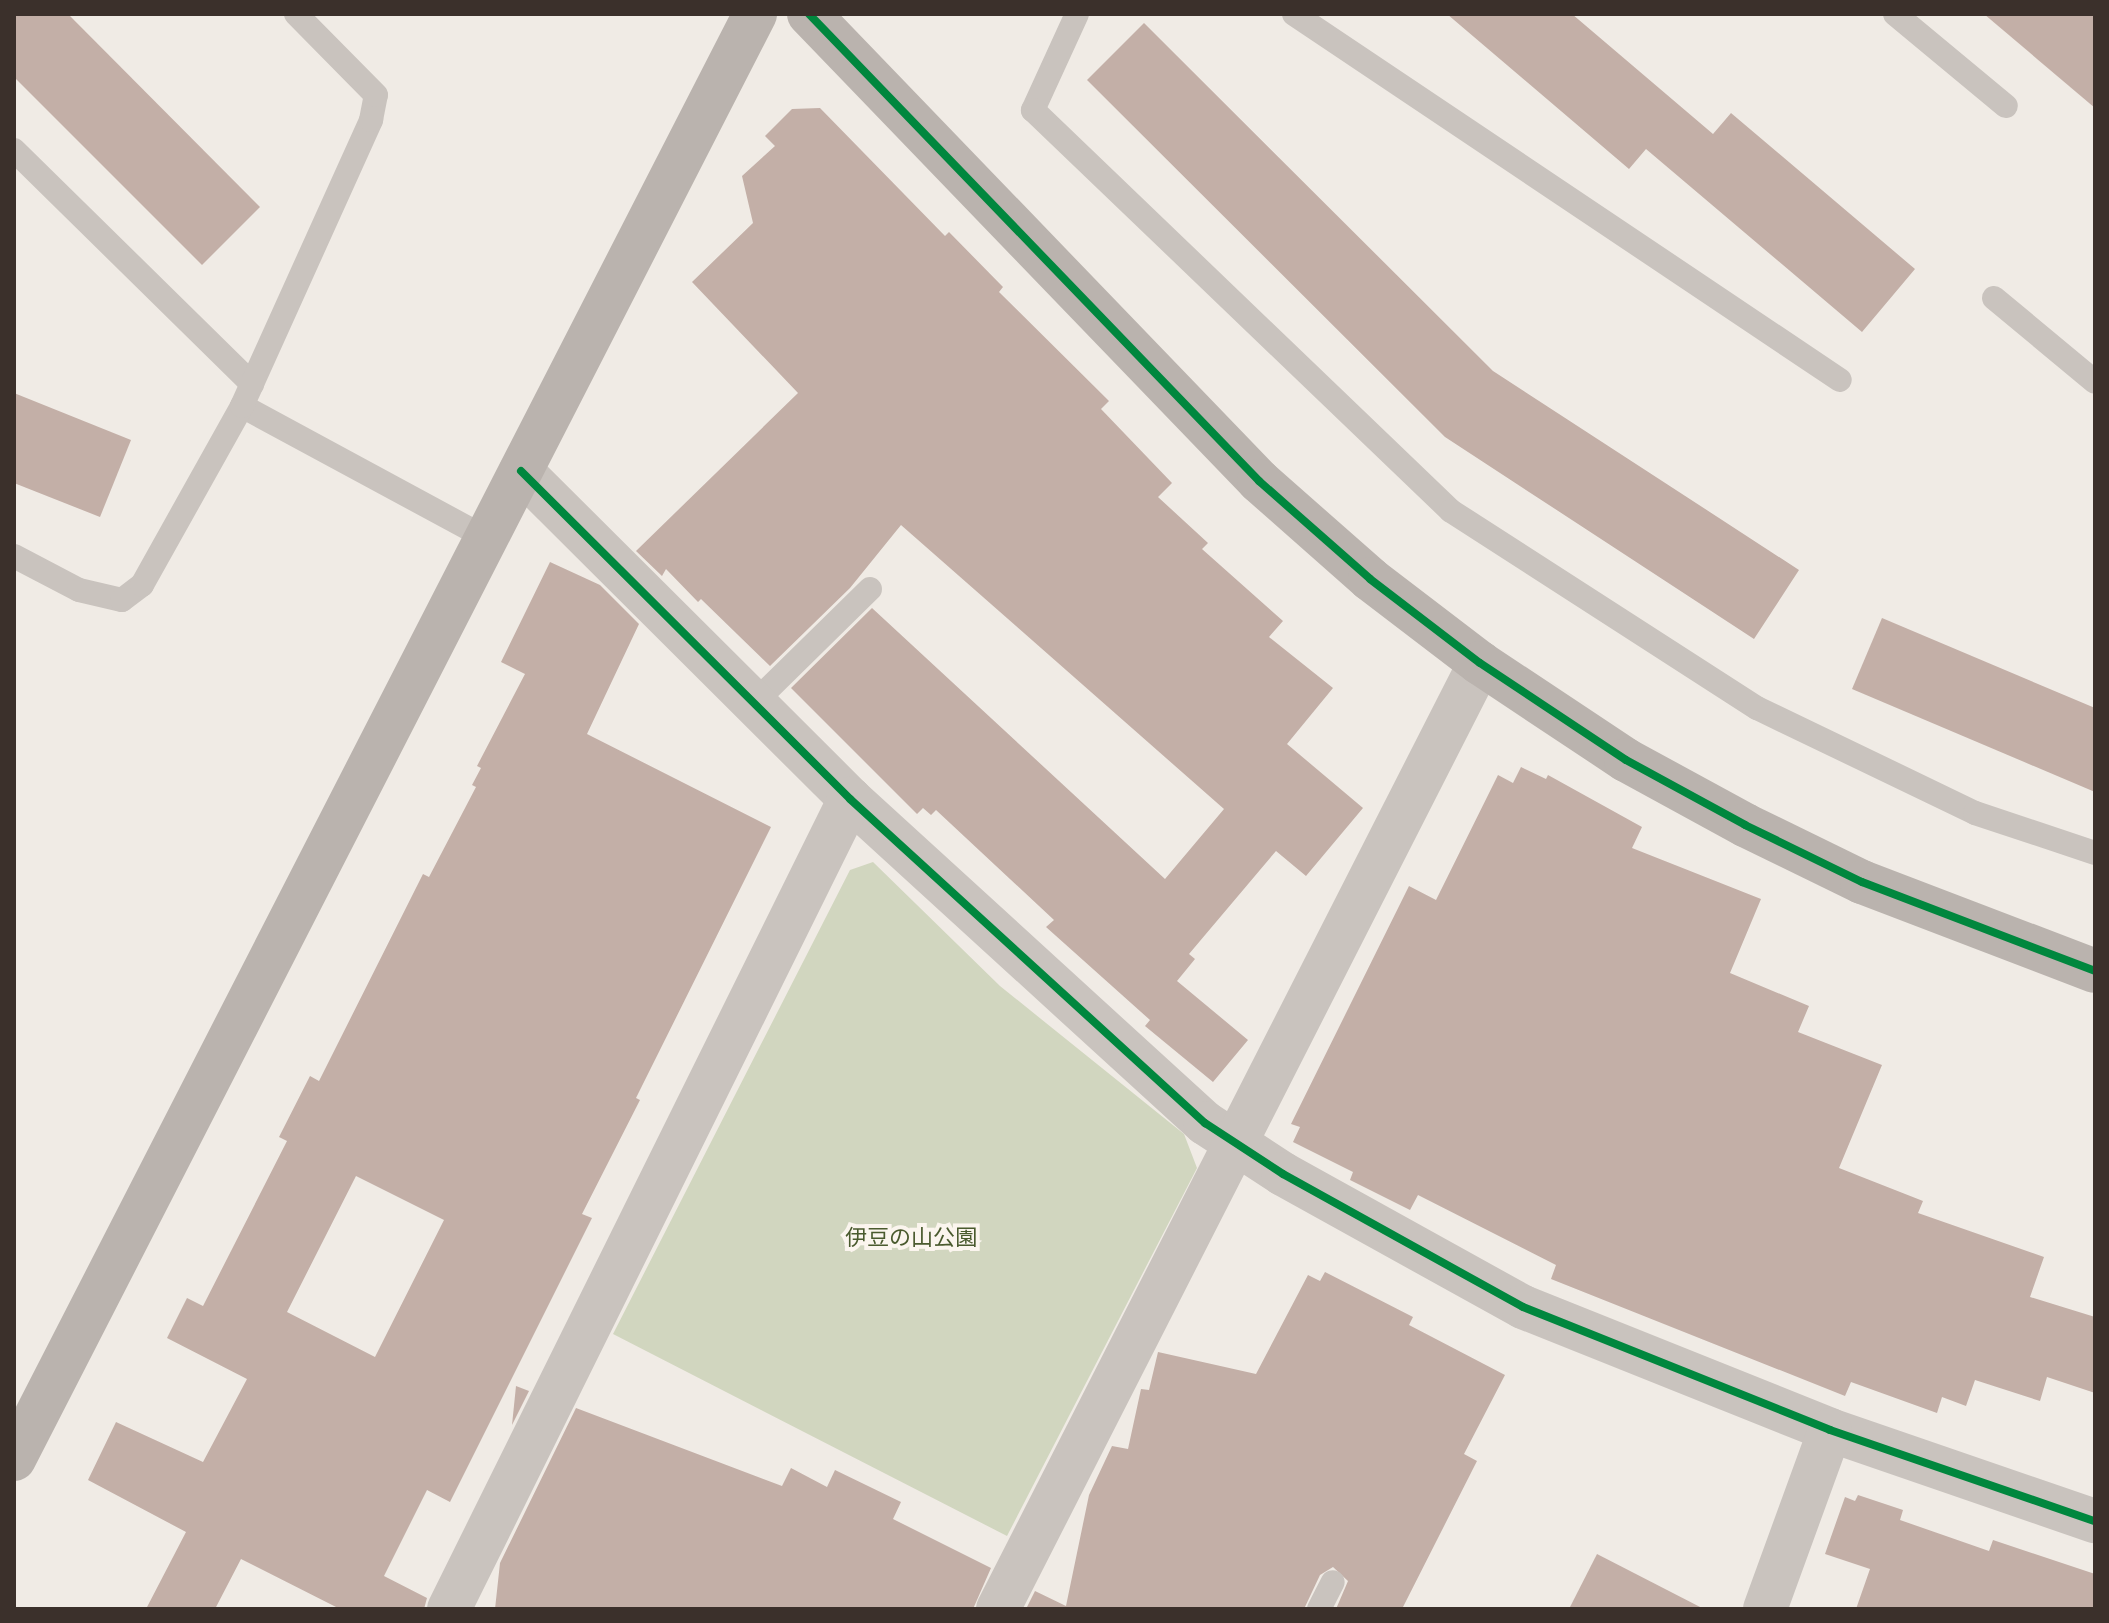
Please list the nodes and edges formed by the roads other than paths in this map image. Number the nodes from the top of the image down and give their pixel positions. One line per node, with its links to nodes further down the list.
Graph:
1 (296, 14): 12 (lane)
2 (755, 14): 13 (street)
3 (809, 14): 17 (street)
4 (1077, 14): 20 (lane)
5 (1294, 14): 10 (lane)
6 (1895, 14): 7 (lane)
7 (2006, 106)
8 (14, 150): 12 (lane)
9 (1994, 298): 11 (lane)
10 (1840, 380)
11 (2095, 382)
12 (247, 395): 14 (lane); 15 (lane)
13 (521, 471): 14 (street); 18 (street)
14 (486, 538): 24 (street)
15 (14, 556)
16 (870, 589): 18 (lane)
17 (1480, 663): 21 (street); 22 (street)
18 (753, 704): 19 (street)
19 (850, 799): 22 (street); 27 (street)
20 (2095, 853)
21 (2095, 971)
22 (1237, 1140): 23 (street); 28 (street)
23 (1830, 1430): 25 (street); 30 (street)
24 (15, 1454)
25 (2095, 1521)
26 (1333, 1582): 29 (lane)
27 (449, 1609)
28 (998, 1609)
29 (1319, 1609)
30 (1765, 1609)

